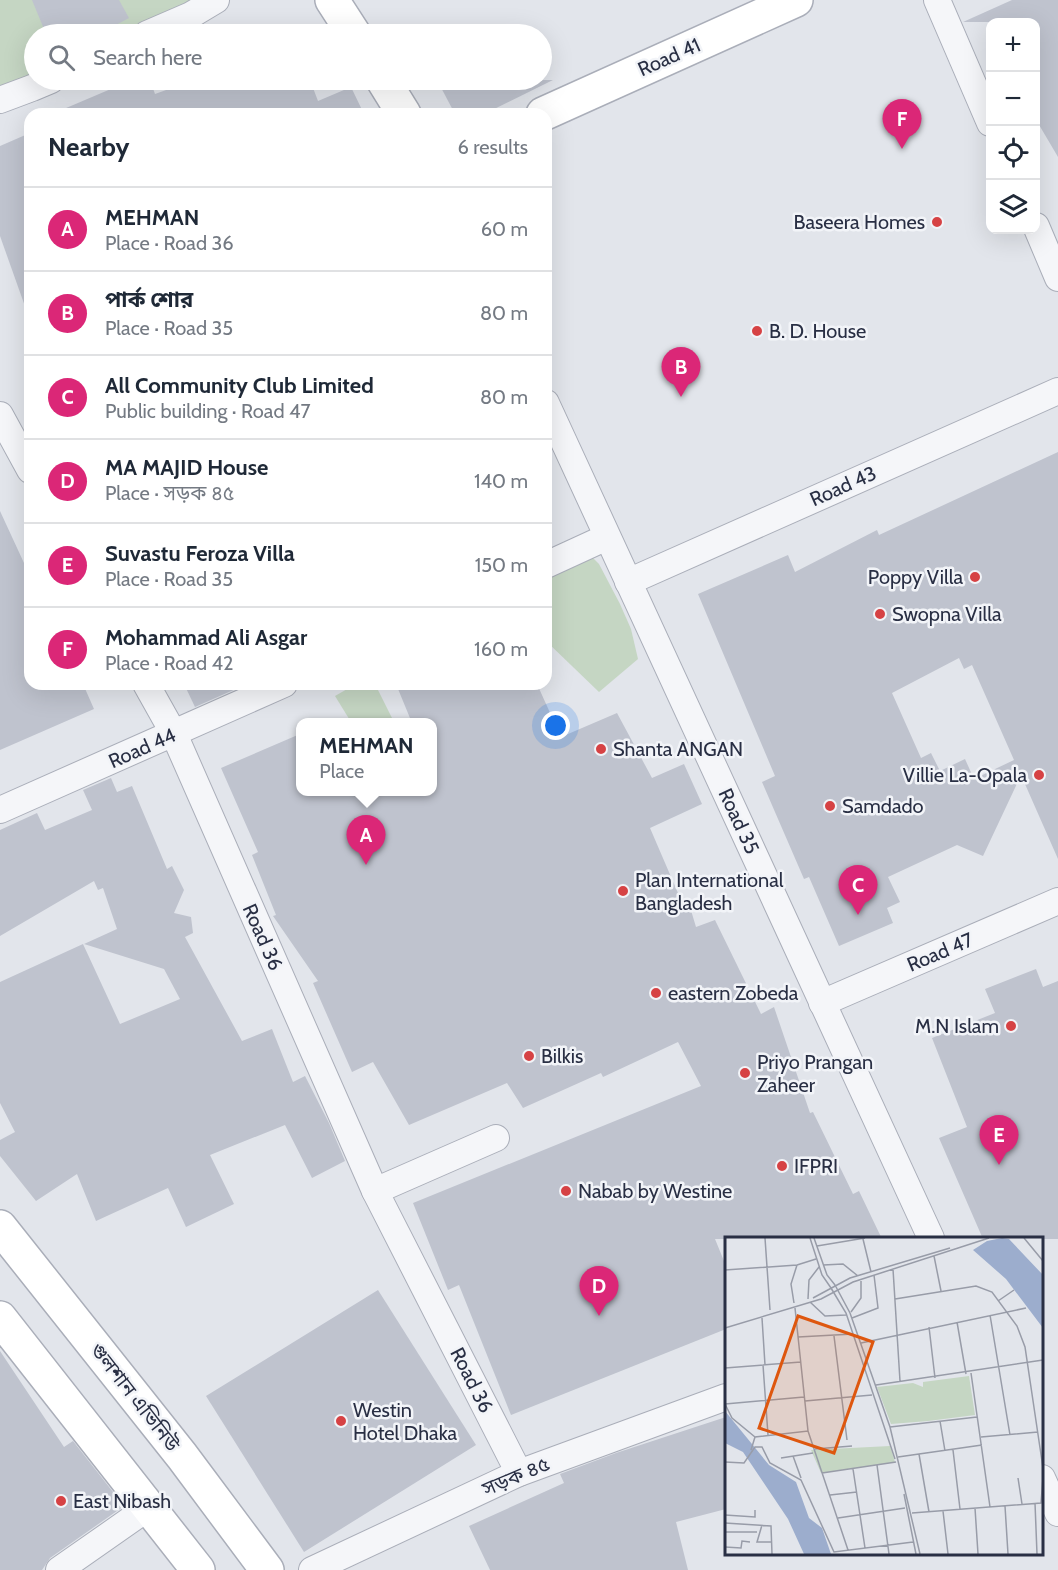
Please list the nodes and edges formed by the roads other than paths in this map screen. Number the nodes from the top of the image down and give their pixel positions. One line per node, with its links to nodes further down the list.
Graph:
1 (216, 0): 5 (street)
2 (332, 0): 6 (main road)
3 (796, 0): 11 (main road, Road 41)
4 (937, 0): 12 (street)
5 (170, 24)
6 (348, 24)
7 (27, 90): 9 (street)
8 (389, 90): 10 (main road)
9 (0, 100)
10 (400, 108)
11 (552, 110)
12 (986, 114)
13 (1039, 234): 14 (street)
14 (1058, 278)
15 (1058, 391): 21 (street, Road 43)
16 (0, 415): 18 (street)
17 (552, 416): 19 (street, Road 35)
18 (24, 459)
19 (607, 537): 20 (street); 21 (street, Road 35)
20 (552, 561)
21 (628, 582): 27 (street, Road 35)
22 (149, 690): 24 (street, Road 36)
23 (271, 690): 24 (street, Road 44)
24 (174, 734): 25 (street, Road 44); 29 (street, Road 36)
25 (0, 810)
26 (1058, 901): 27 (street, Road 47)
27 (822, 1003): 31 (street, Road 35)
28 (496, 1138): 29 (street)
29 (375, 1191): 34 (street, Road 36)
30 (0, 1227): 40 (main road, গুলশান এভিনিউ)
31 (930, 1237)
32 (0, 1318): 36 (main road)
33 (725, 1397): 34 (street, সড়ক ৪৫)
34 (519, 1473): 41 (street, সড়ক ৪৫)
35 (1043, 1482): 37 (street)
36 (149, 1507): 38 (street); 39 (main road)
37 (1058, 1513)
38 (59, 1570)
39 (198, 1570)
40 (267, 1570)
41 (312, 1570)

